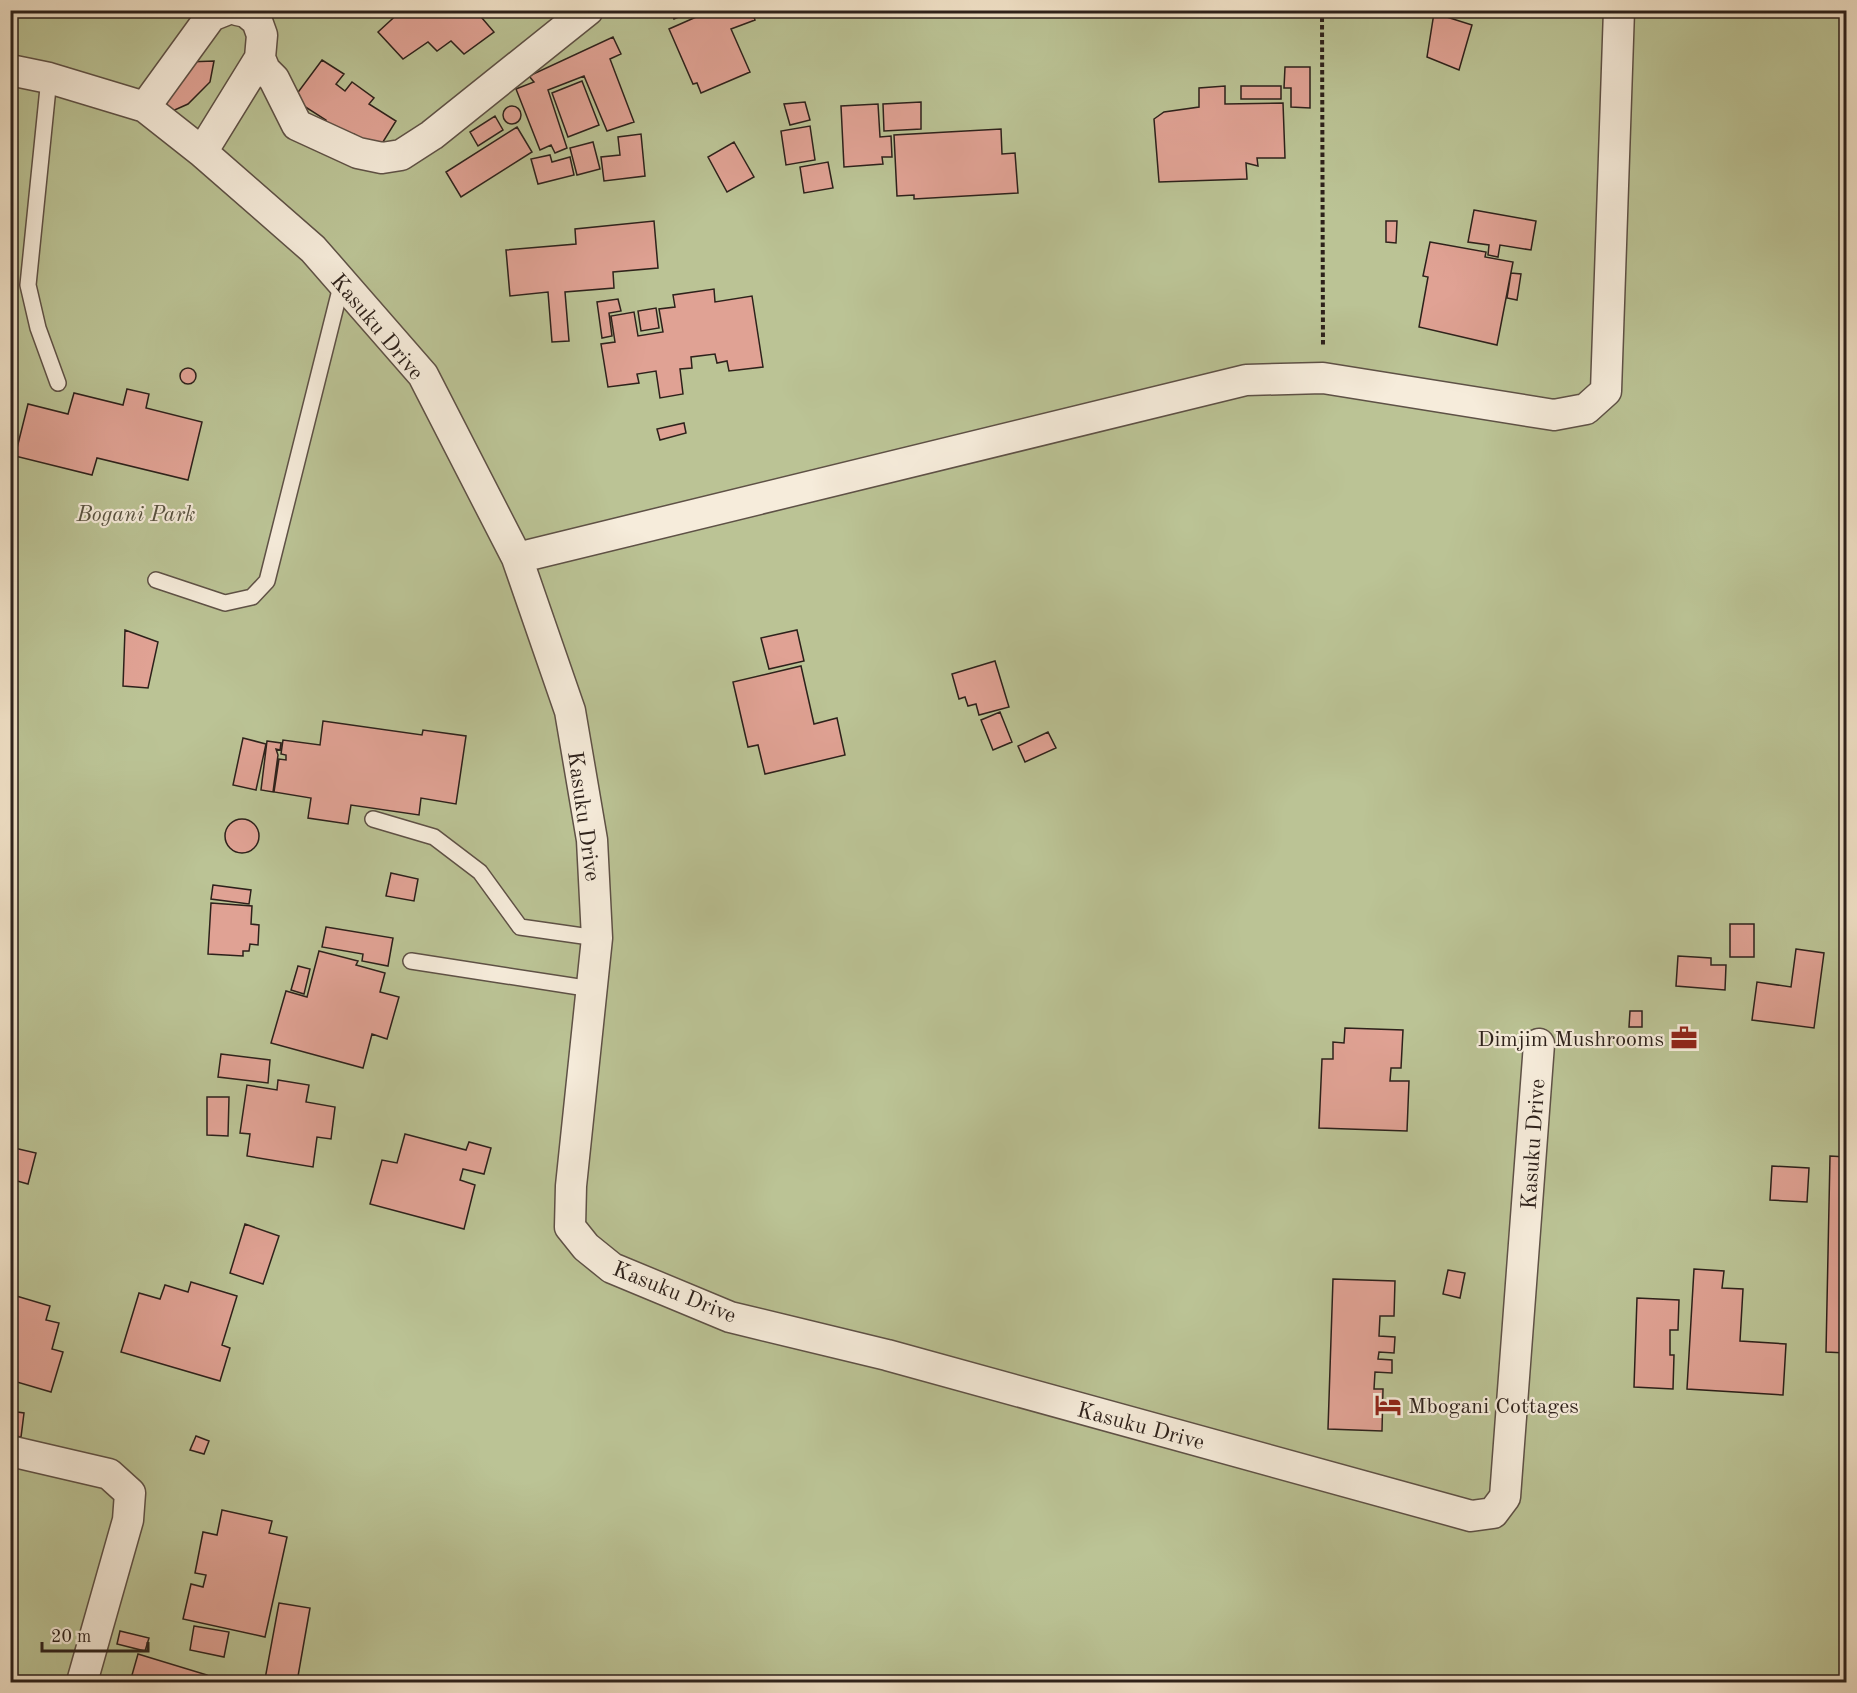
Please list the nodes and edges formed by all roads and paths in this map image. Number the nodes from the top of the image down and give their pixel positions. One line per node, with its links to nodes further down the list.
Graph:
1 (588, 10): 5 (street)
2 (1323, 10): 11 (path)
3 (1619, 10): 11 (street)
4 (218, 12): 5 (street); 8 (street)
5 (260, 58): 9 (street)
6 (10, 70): 7 (street, Kasuku Drive)
7 (49, 78): 8 (street, Kasuku Drive); 12 (lane)
8 (145, 107): 9 (street, Kasuku Drive)
9 (202, 152): 10 (street, Kasuku Drive)
10 (342, 282): 13 (street, Kasuku Drive); 14 (lane)
11 (1323, 378): 13 (street)
12 (58, 383)
13 (518, 558): 16 (street, Kasuku Drive)
14 (156, 580)
15 (374, 819): 16 (lane)
16 (597, 938): 18 (street, Kasuku Drive)
17 (411, 962): 18 (lane)
18 (592, 989): 19 (street, Kasuku Drive)
19 (1539, 1044)
20 (10, 1451): 21 (street)
21 (82, 1683)

